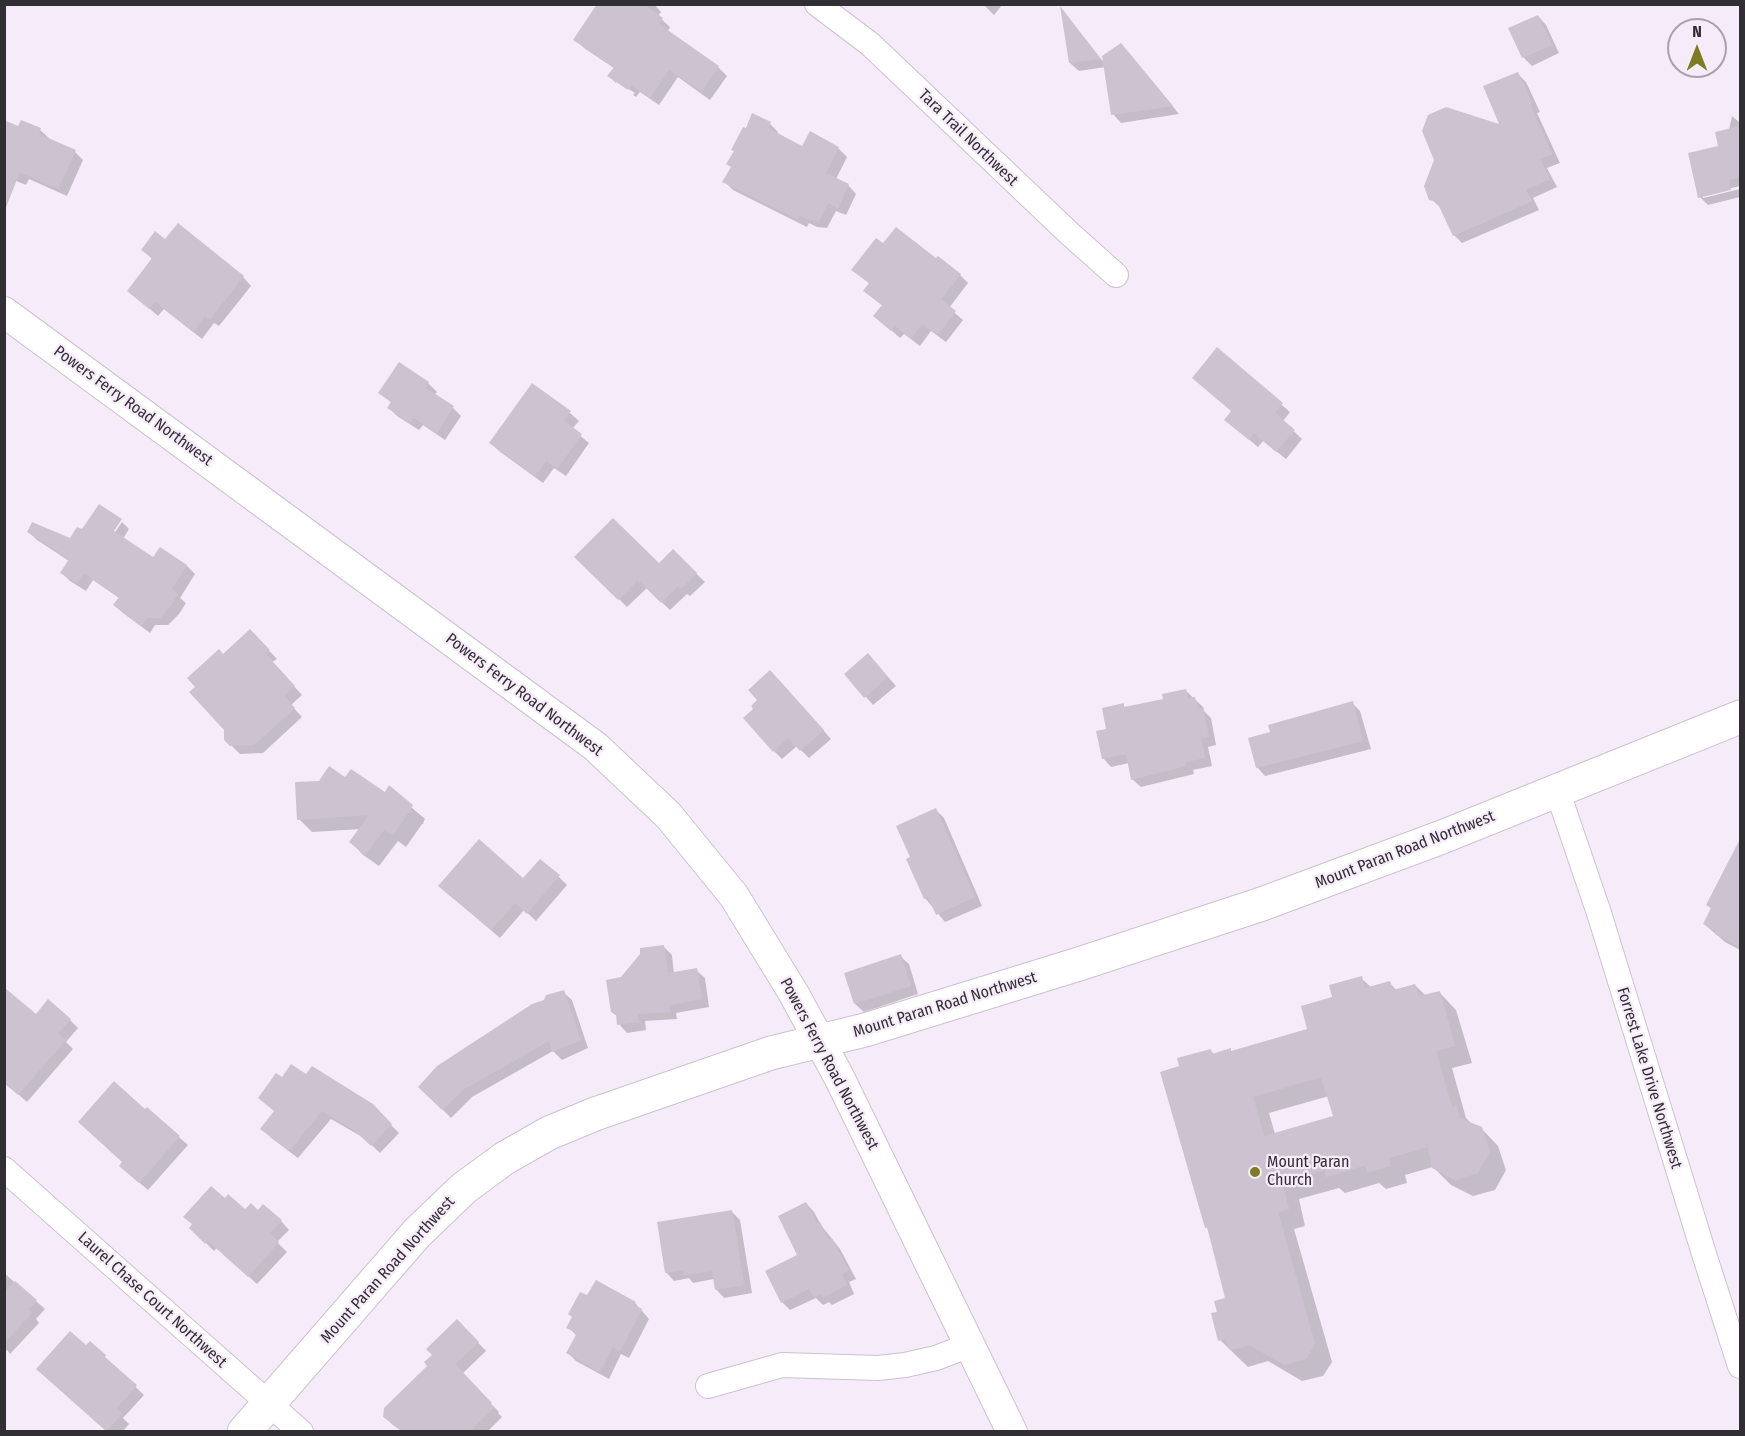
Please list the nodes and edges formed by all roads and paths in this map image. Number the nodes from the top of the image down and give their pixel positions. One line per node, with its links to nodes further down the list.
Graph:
1 (817, 4): 2 (street, Tara Trail Northwest)
2 (1116, 275)
3 (4, 312): 6 (street, Powers Ferry Road Northwest)
4 (1740, 717): 5 (main road, Mount Paran Road Northwest)
5 (1557, 790): 6 (main road, Mount Paran Road Northwest); 9 (street, Forrest Lake Drive Northwest)
6 (820, 1041): 8 (street, Powers Ferry Road Northwest); 11 (main road, Mount Paran Road Northwest)
7 (4, 1169): 11 (street, Laurel Chase Court Northwest)
8 (969, 1344): 10 (street); 14 (street, Powers Ferry Road Northwest)
9 (1740, 1366)
10 (708, 1386)
11 (268, 1404): 12 (main road, Mount Paran Road Northwest); 13 (street, Laurel Chase Court Northwest)
12 (244, 1431)
13 (301, 1431)
14 (1012, 1431)

